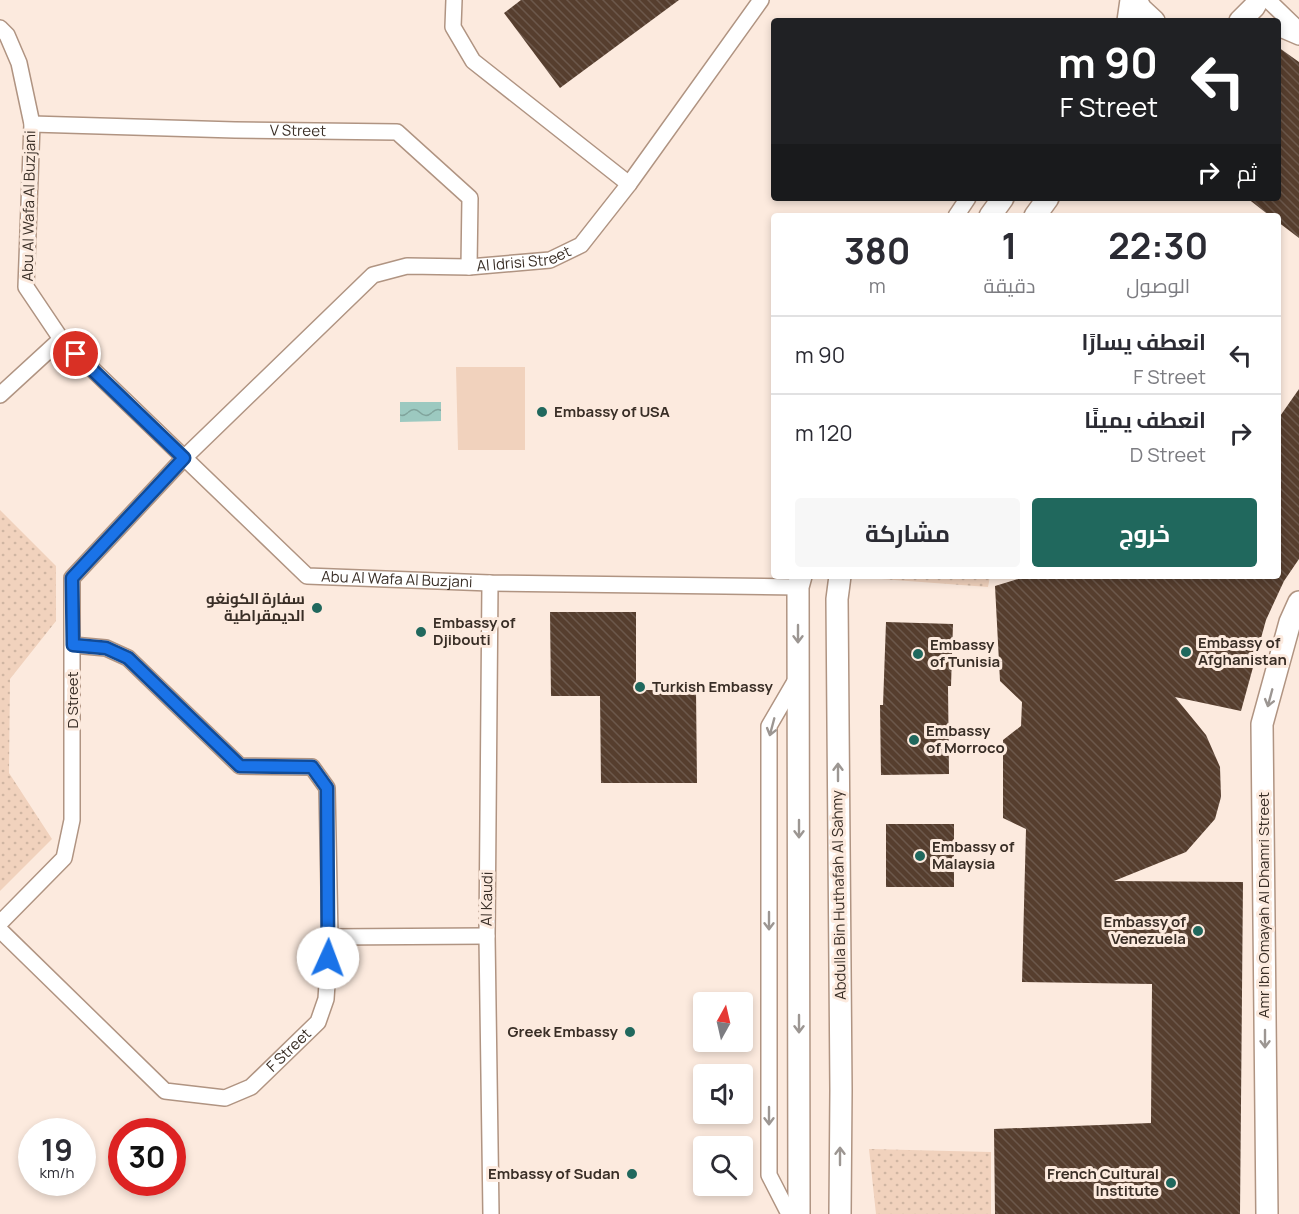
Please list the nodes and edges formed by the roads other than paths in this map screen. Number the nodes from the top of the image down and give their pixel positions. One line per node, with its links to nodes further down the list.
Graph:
1 (454, 0): 15 (street)
2 (761, 0): 15 (street, Al Idrisi Street)
3 (1131, 0): 7 (street)
4 (1136, 0): 8 (street)
5 (1258, 0): 9 (street)
6 (1268, 0): 12 (street)
7 (1128, 18)
8 (1151, 18)
9 (1247, 18)
10 (0, 28): 14 (street, Abu Al Wafa Al Buzjani)
11 (1281, 29): 13 (street)
12 (1299, 30)
13 (1299, 37)
14 (32, 124): 16 (street, V Street); 17 (street, Abu Al Wafa Al Buzjani)
15 (629, 184): 16 (street, Al Idrisi Street)
16 (468, 267): 19 (street, Al Idrisi Street)
17 (61, 339): 18 (street); 19 (street, Abu Al Wafa Al Buzjani)
18 (0, 395)
19 (184, 458): 22 (street, Abu Al Wafa Al Buzjani); 24 (street, D Street)
20 (840, 579): 33 (street, Abdulla Bin Huthafah Al Sahmy, one-way to 20)
21 (800, 582): 22 (street, Abu Al Wafa Al Buzjani); 25 (street, one-way to 25)
22 (490, 583): 28 (street, Al Kaudi)
23 (1299, 602): 34 (street, Amr Ibn Omayah Al Dhamri Street, one-way to 34)
24 (73, 645): 26 (street, D Street); 29 (street, F Street)
25 (798, 675): 31 (street, one-way to 31); 32 (street, one-way to 32)
26 (0, 923)
27 (0, 930): 29 (street, F Street)
28 (487, 936): 29 (street); 30 (street, Al Kaudi)
29 (330, 937)
30 (491, 1214)
31 (789, 1214)
32 (799, 1214)
33 (840, 1214)
34 (1267, 1214)

